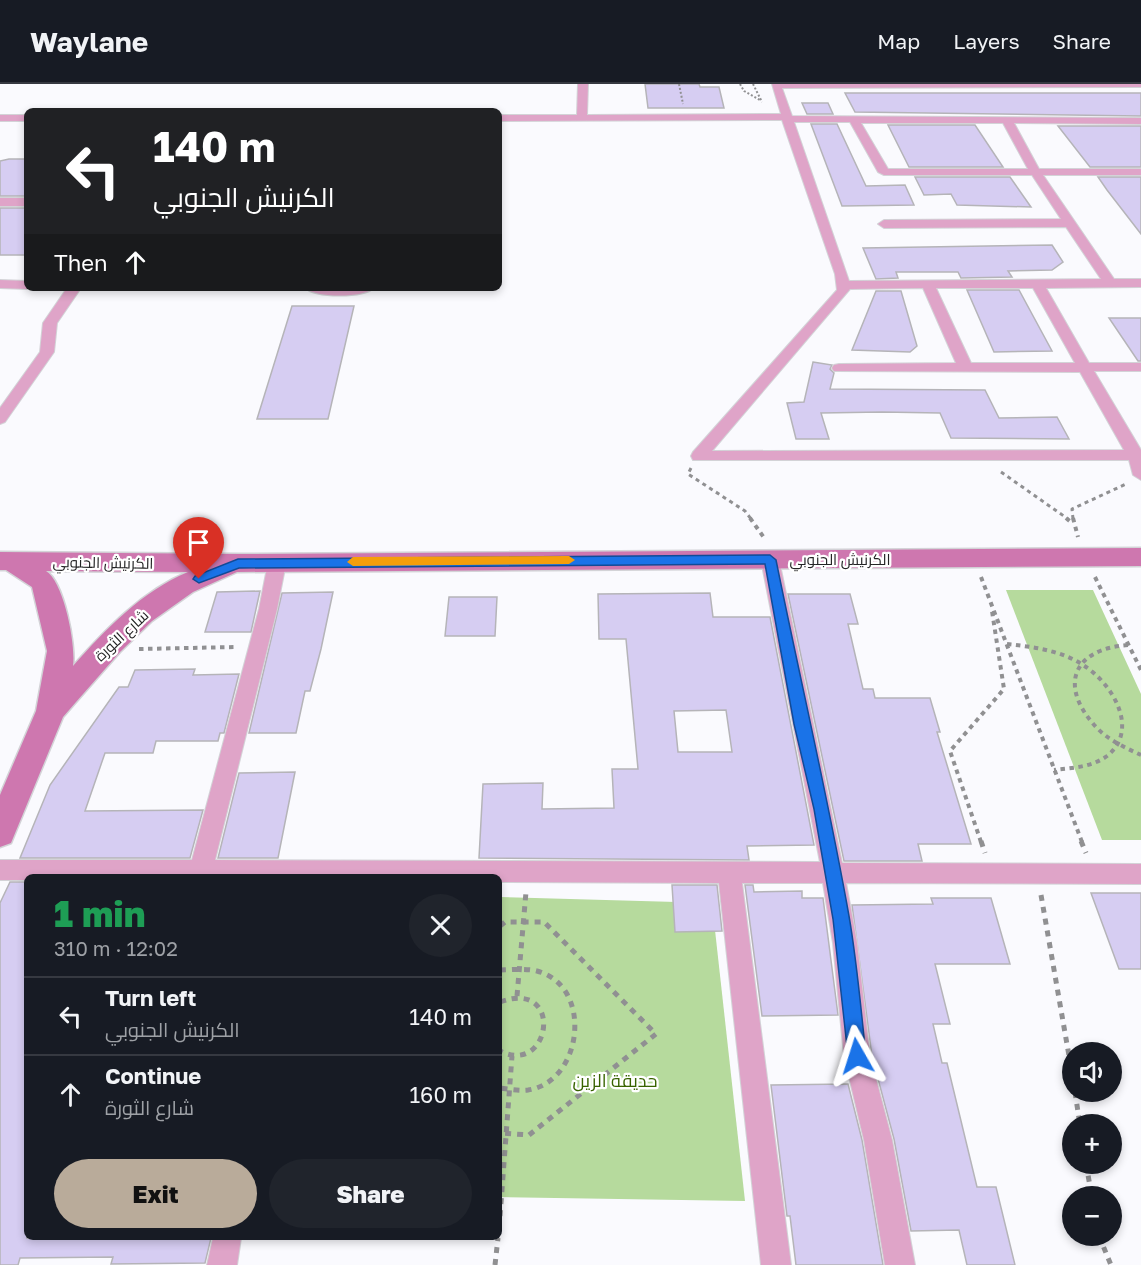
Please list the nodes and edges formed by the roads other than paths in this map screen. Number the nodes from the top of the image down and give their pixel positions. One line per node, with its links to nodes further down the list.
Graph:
1 (583, 84): 6 (street)
2 (1141, 84): 7 (street)
3 (0, 118): 4 (street)
4 (24, 118)
5 (502, 118): 6 (street)
6 (582, 118): 7 (street)
7 (785, 118): 8 (street); 22 (street)
8 (854, 120): 10 (street); 11 (street)
9 (1141, 121): 10 (street)
10 (1008, 122): 11 (street)
11 (1035, 172): 12 (street); 15 (street)
12 (1141, 172)
13 (0, 202): 14 (street)
14 (24, 202)
15 (1070, 223): 16 (street); 17 (street)
16 (884, 224)
17 (1110, 283): 18 (street); 20 (street)
18 (1141, 283)
19 (0, 284): 21 (street)
20 (1037, 284): 23 (street); 25 (street)
21 (24, 285)
22 (843, 285): 23 (street); 30 (street)
23 (928, 285): 26 (street)
24 (72, 291): 29 (street)
25 (1086, 366): 26 (street); 27 (street); 30 (street)
26 (965, 367): 28 (street)
27 (1141, 367)
28 (839, 368)
29 (0, 419)
30 (1138, 455): 31 (street)
31 (1141, 475)
32 (1141, 558): 33 (main road, الكرنيش الجنوبي)
33 (770, 560): 36 (main road, الكرنيش الجنوبي); 42 (street)
34 (6, 561): 35 (main road, الكرنيش الجنوبي); 37 (main road, شارع الثورة)
35 (238, 563): 36 (main road, الكرنيش الجنوبي); 37 (main road, شارع الثورة)
36 (276, 563): 40 (street)
37 (51, 711): 38 (main road, شارع الثورة)
38 (0, 833)
39 (0, 870): 40 (street)
40 (201, 871): 43 (street)
41 (729, 873): 42 (street); 43 (street); 47 (street)
42 (833, 873): 44 (street); 48 (street)
43 (297, 874)
44 (1141, 874)
45 (227, 1240): 46 (street)
46 (222, 1265)
47 (776, 1265)
48 (900, 1265)

